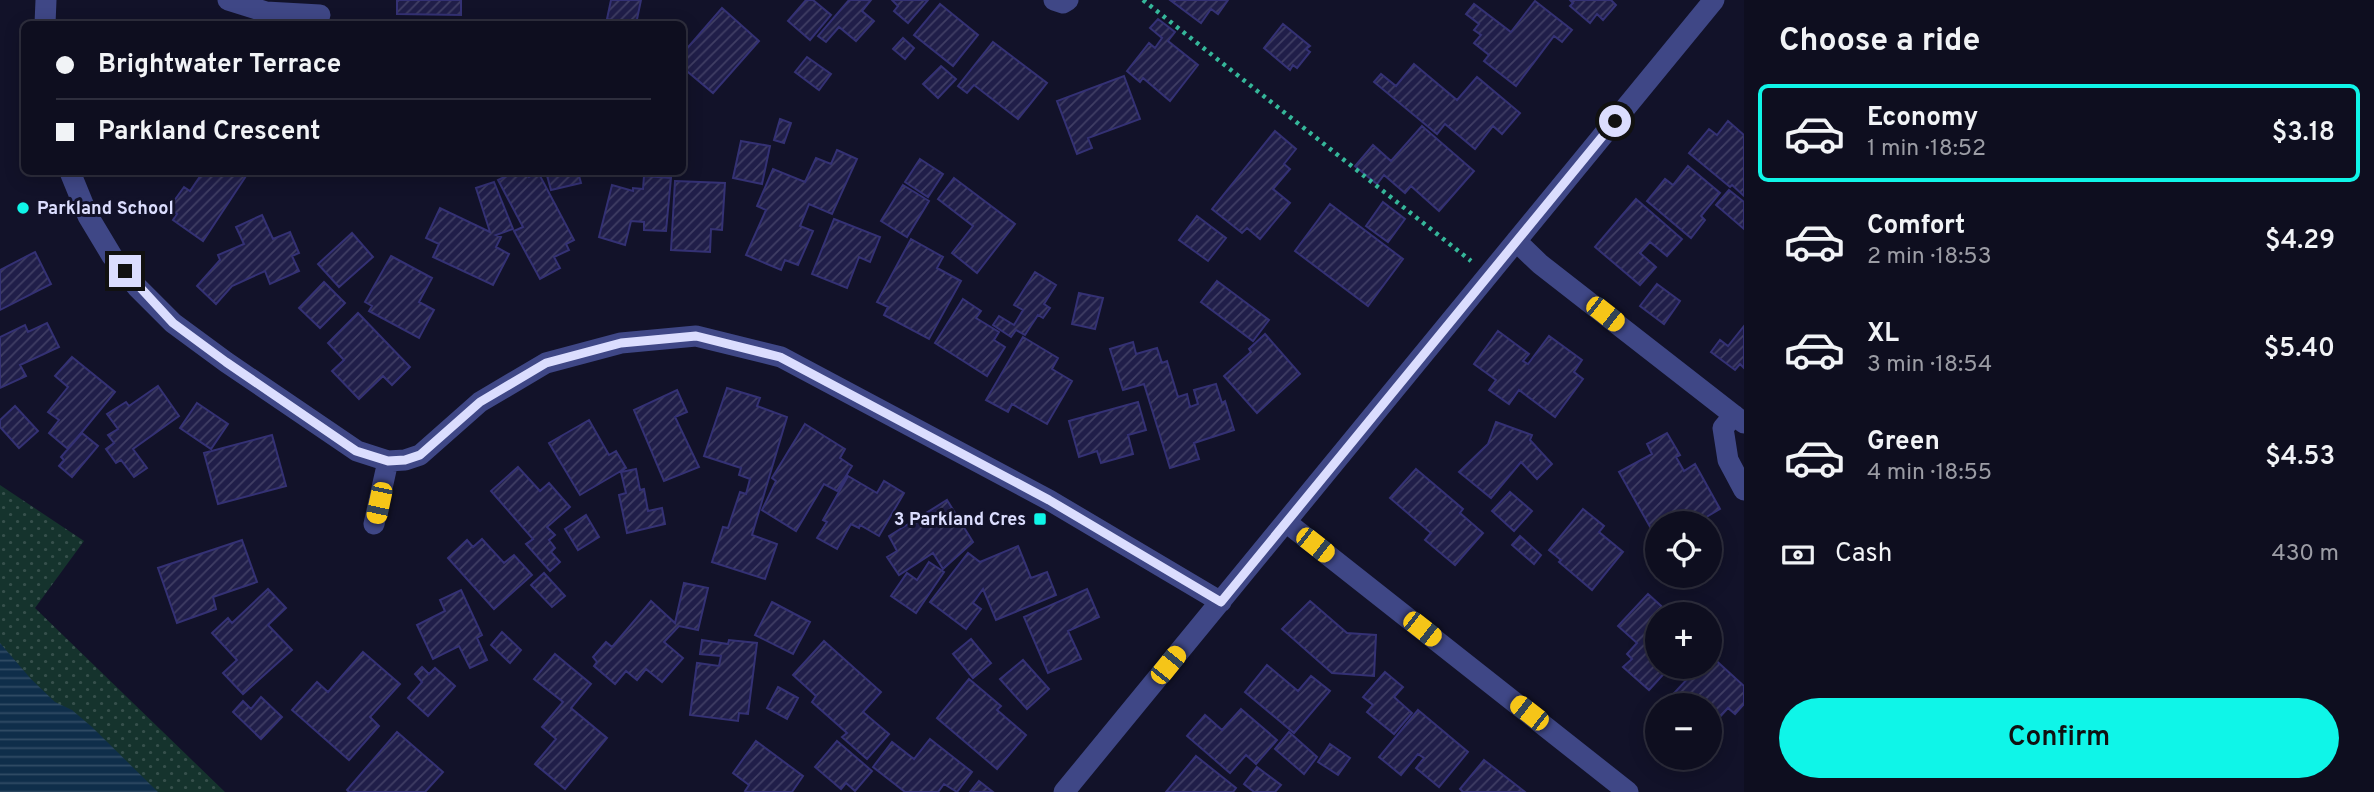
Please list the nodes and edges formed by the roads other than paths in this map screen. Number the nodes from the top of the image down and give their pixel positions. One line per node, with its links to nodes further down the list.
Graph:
1 (46, 0): 7 (street)
2 (228, 0): 6 (street)
3 (1054, 0): 4 (street)
4 (1068, 0)
5 (1714, 0): 9 (street)
6 (320, 15)
7 (45, 21)
8 (71, 175): 11 (street)
9 (1516, 241): 10 (street); 13 (street)
10 (1739, 419): 12 (street)
11 (388, 461): 14 (street); 15 (street)
12 (1744, 490)
13 (1286, 522): 15 (street); 17 (street)
14 (374, 524)
15 (1221, 602): 16 (street)
16 (1064, 792)
17 (1628, 792)

